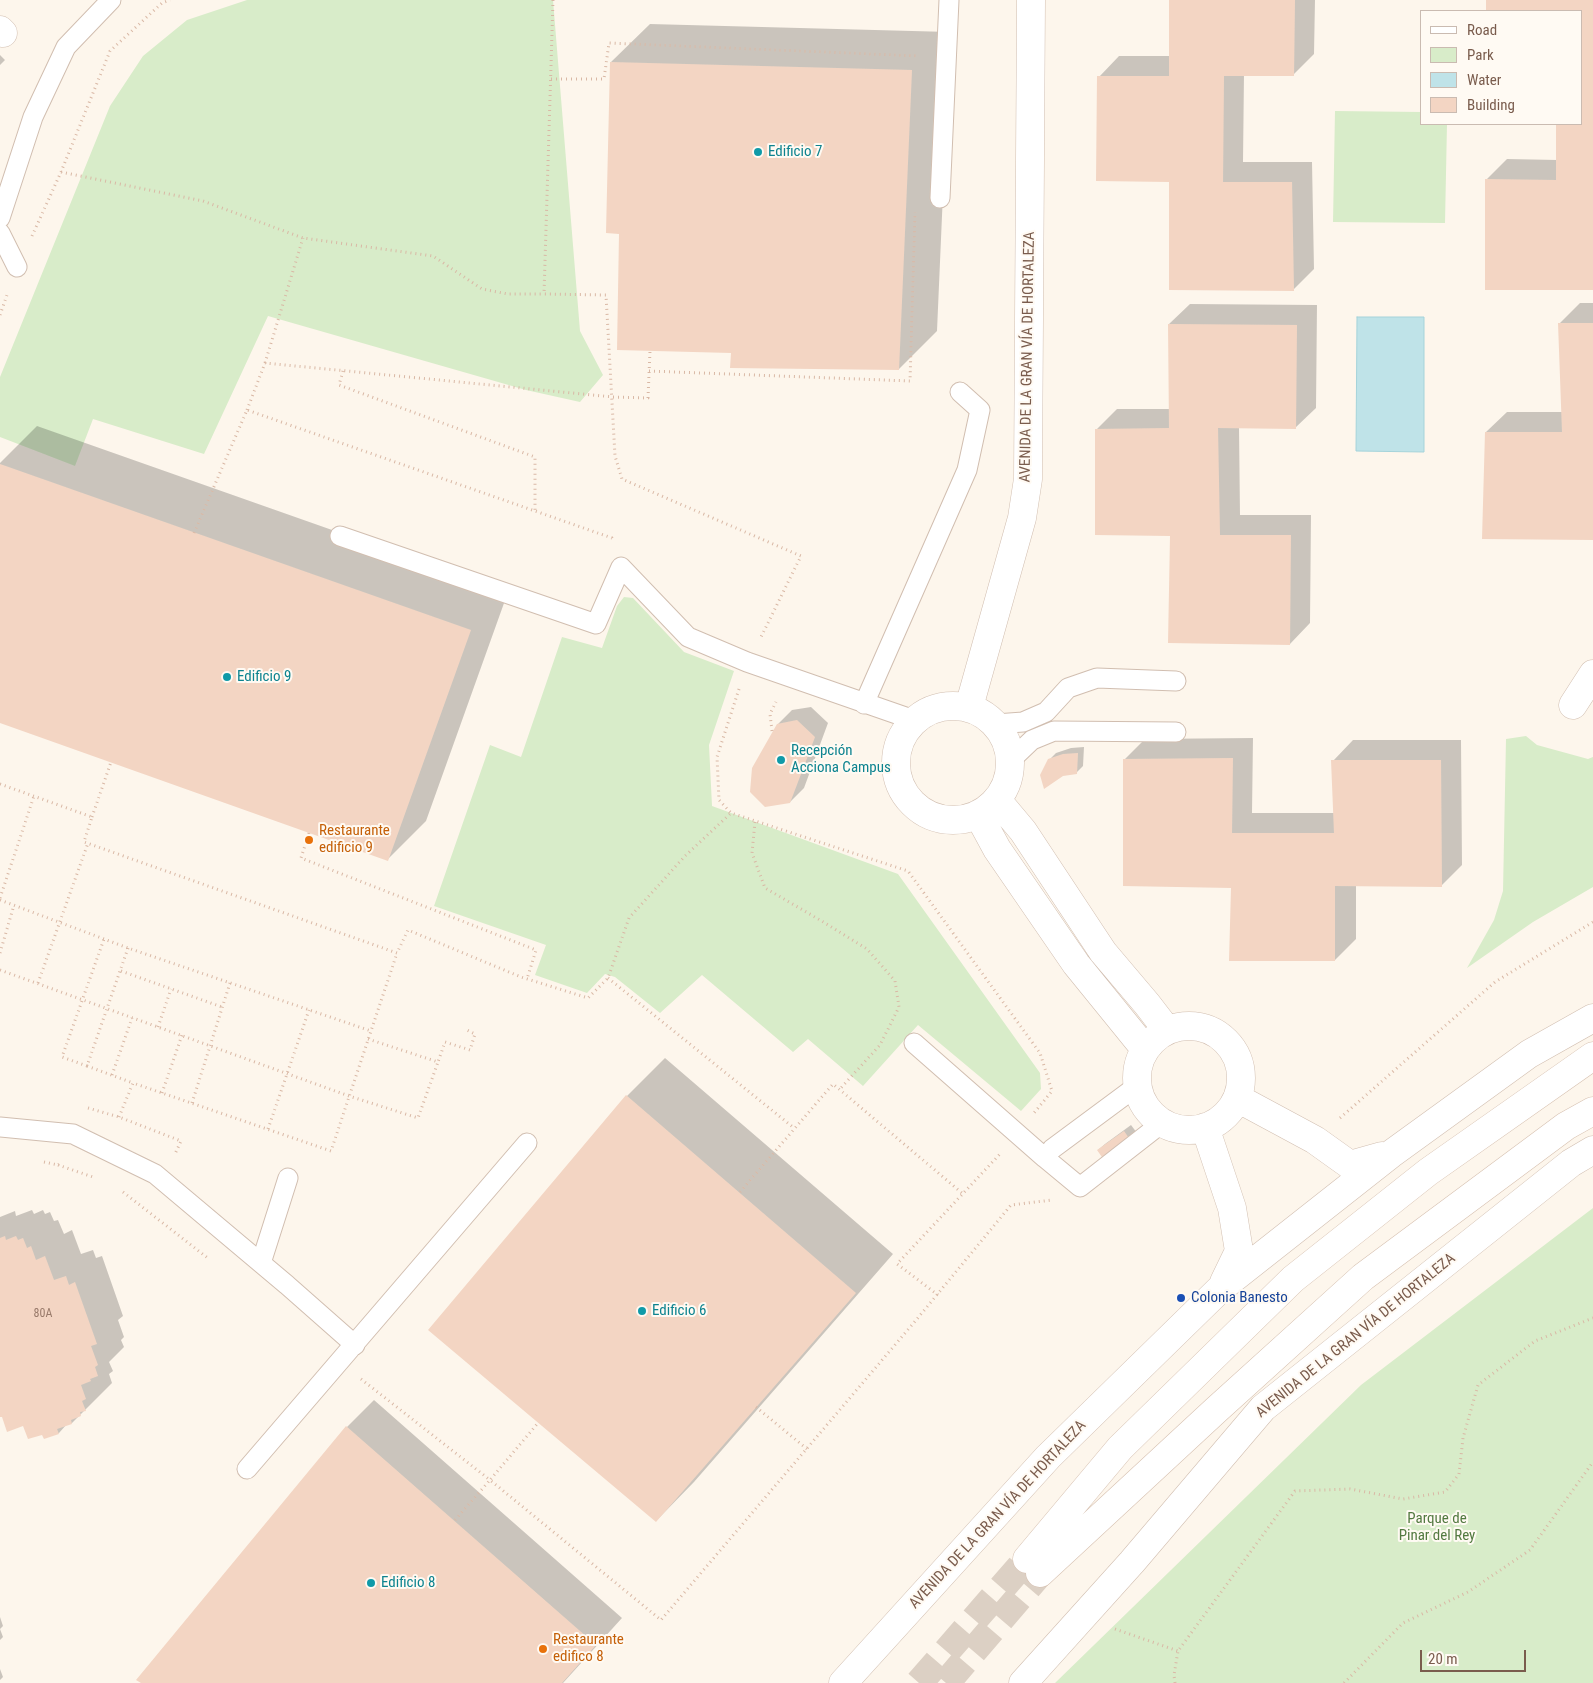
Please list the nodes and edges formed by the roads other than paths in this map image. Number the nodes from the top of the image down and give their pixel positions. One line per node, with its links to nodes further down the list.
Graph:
1 (111, 0): 5 (lane)
2 (949, 0): 4 (lane)
3 (1031, 0): 14 (street, AVENIDA DE LA GRAN VÍA DE HORTALEZA)
4 (940, 198)
5 (0, 218)
6 (0, 233): 7 (lane)
7 (17, 267)
8 (960, 392): 12 (lane)
9 (340, 536): 12 (lane)
10 (1593, 674): 13 (street)
11 (1176, 681): 16 (lane)
12 (864, 704): 15 (lane)
13 (1572, 705)
14 (969, 707): 15 (street); 16 (street)
15 (914, 720): 19 (street)
16 (996, 724): 18 (street)
17 (1176, 732): 18 (lane)
18 (1010, 761): 19 (street)
19 (988, 807): 21 (street); 23 (street)
20 (1593, 1018): 33 (street, AVENIDA DE LA GRAN VÍA DE HORTALEZA)
21 (1167, 1030): 23 (street); 26 (street)
22 (914, 1043): 34 (lane)
23 (1145, 1049): 25 (street)
24 (1593, 1056): 27 (street)
25 (1137, 1086): 28 (street); 34 (lane)
26 (1237, 1098): 30 (street); 33 (street, AVENIDA DE LA GRAN VÍA DE HORTALEZA)
27 (1593, 1110)
28 (1162, 1123): 30 (street); 34 (lane)
29 (0, 1127): 36 (lane)
30 (1204, 1127): 37 (street, AVENIDA DE LA GRAN VÍA DE HORTALEZA)
31 (527, 1143): 38 (lane)
32 (1593, 1150): 41 (street, AVENIDA DE LA GRAN VÍA DE HORTALEZA)
33 (1390, 1154): 37 (street, AVENIDA DE LA GRAN VÍA DE HORTALEZA)
34 (1044, 1158)
35 (288, 1178): 36 (lane)
36 (261, 1263): 38 (lane)
37 (1221, 1288): 40 (street, AVENIDA DE LA GRAN VÍA DE HORTALEZA)
38 (355, 1345): 39 (lane)
39 (247, 1469)
40 (843, 1683)
41 (1023, 1683)

